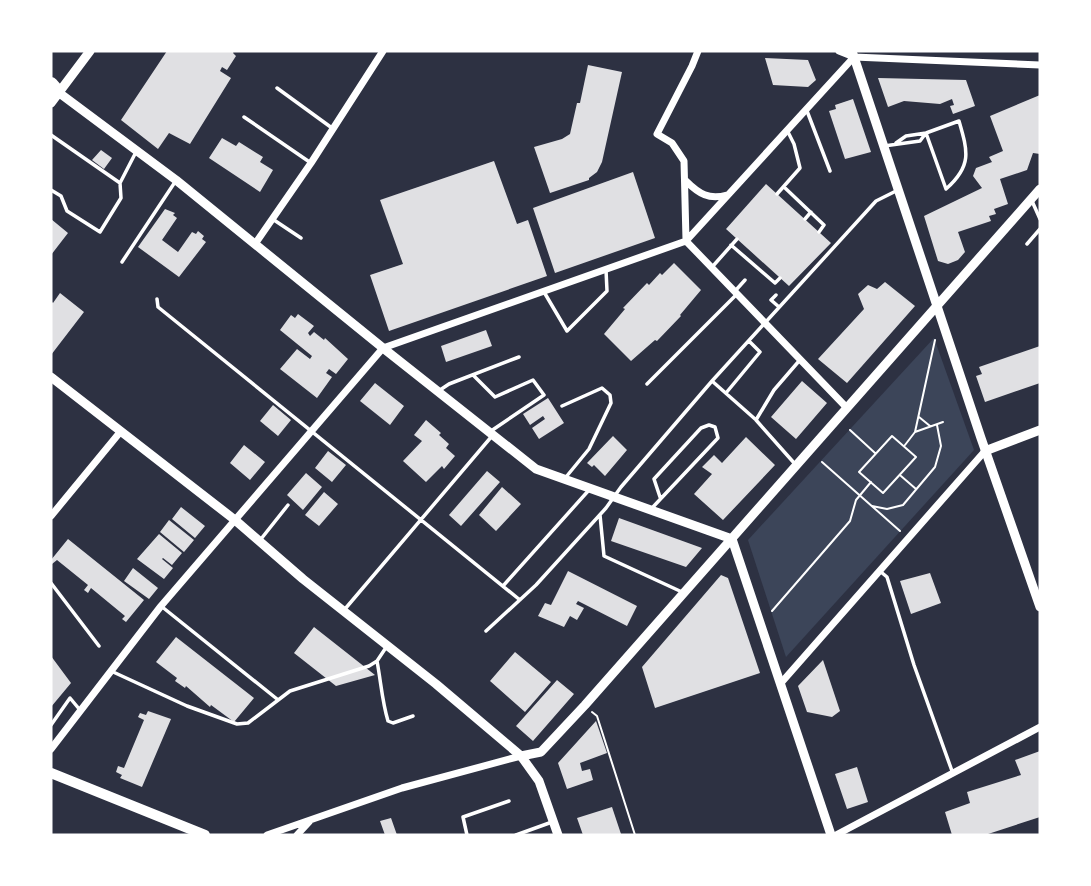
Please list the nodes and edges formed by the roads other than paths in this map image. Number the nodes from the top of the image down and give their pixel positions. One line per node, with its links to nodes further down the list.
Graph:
1 (90, 51): 8 (street)
2 (383, 51): 11 (street)
3 (698, 51): 21 (street)
4 (839, 51): 5 (street)
5 (853, 54): 6 (street); 9 (street); 16 (street)
6 (1040, 65)
7 (277, 88): 11 (lane)
8 (53, 93): 17 (street)
9 (806, 109): 12 (street); 19 (lane)
10 (244, 117): 18 (lane)
11 (333, 128): 18 (street)
12 (787, 130): 23 (lane); 28 (street)
13 (926, 133): 13 (lane); 15 (lane); 15 (lane)
14 (51, 135): 22 (lane)
15 (896, 143): 16 (lane)
16 (884, 146): 24 (street)
17 (137, 150): 20 (street); 22 (lane)
18 (311, 163): 31 (street)
19 (830, 171)
20 (176, 180): 39 (street); 42 (lane)
21 (685, 181): 28 (street); 38 (street)
22 (120, 183): 26 (lane)
23 (784, 186): 27 (lane); 30 (lane)
24 (899, 189): 53 (lane); 54 (street)
25 (1040, 189): 29 (street)
26 (51, 190)
27 (777, 194)
28 (728, 195): 38 (street)
29 (1032, 199): 33 (lane); 54 (street)
30 (811, 212): 32 (lane); 35 (lane)
31 (272, 219): 36 (lane); 39 (street)
32 (805, 219)
33 (1040, 219)
34 (1040, 229): 40 (lane)
35 (819, 232)
36 (301, 238)
37 (737, 239): 41 (lane)
38 (686, 241): 44 (street); 45 (street)
39 (256, 243): 57 (street)
40 (1027, 244)
41 (731, 245): 44 (lane); 46 (lane)
42 (122, 262)
43 (765, 264): 46 (lane)
44 (711, 268): 50 (street)
45 (606, 270): 49 (street); 49 (lane)
46 (760, 270): 47 (lane)
47 (780, 278)
48 (744, 280): 50 (lane)
49 (544, 292): 57 (street)
50 (735, 293): 55 (street); 63 (lane)
51 (776, 295): 53 (lane)
52 (158, 299): 71 (lane)
53 (779, 307): 55 (lane)
54 (938, 307): 67 (street); 73 (street)
55 (764, 323): 56 (lane); 59 (street)
56 (749, 341): 62 (lane); 65 (lane)
57 (383, 348): 64 (street); 71 (street)
58 (519, 356): 60 (lane)
59 (800, 360): 67 (street); 68 (lane)
60 (473, 374): 64 (lane); 72 (lane)
61 (51, 377): 69 (street)
62 (712, 381): 65 (lane); 77 (lane)
63 (647, 384)
64 (438, 391): 72 (street)
65 (726, 393): 68 (lane)
66 (562, 406): 75 (lane)
67 (847, 408): 74 (street)
68 (756, 420): 74 (lane)
69 (121, 430): 82 (street); 84 (street)
70 (1040, 430): 73 (street)
71 (312, 431): 83 (lane); 84 (street)
72 (491, 433): 75 (street); 83 (lane)
73 (985, 451): 87 (street); 93 (street)
74 (796, 466): 85 (street)
75 (565, 479): 76 (street)
76 (591, 489): 77 (street); 89 (lane)
77 (614, 497): 80 (street); 81 (lane)
78 (660, 497): 78 (lane); 80 (lane)
79 (288, 505): 86 (lane)
80 (651, 509): 85 (street)
81 (600, 515): 90 (lane); 91 (lane)
82 (51, 516)
83 (420, 518): 89 (lane); 94 (lane)
84 (235, 520): 86 (street); 92 (street)
85 (732, 538): 90 (street); 100 (street)
86 (260, 541): 94 (street)
87 (879, 570): 100 (street); 110 (lane)
88 (51, 583): 96 (lane)
89 (503, 586): 91 (lane)
90 (684, 592): 108 (street)
91 (520, 600): 95 (lane)
92 (161, 606): 99 (street); 101 (lane)
93 (1040, 607)
94 (343, 611): 97 (street)
95 (486, 631)
96 (99, 646)
97 (387, 646): 98 (lane); 108 (street)
98 (377, 661): 101 (lane); 103 (lane)
99 (110, 670): 101 (lane); 102 (street)
100 (780, 683): 120 (street)
101 (277, 699)
102 (80, 710): 104 (lane); 106 (street)
103 (413, 716)
104 (51, 725)
105 (1040, 727): 110 (street)
106 (54, 737): 107 (street)
107 (51, 749)
108 (521, 756): 112 (street); 113 (street)
109 (51, 772): 114 (main road)
110 (953, 773): 121 (street)
111 (509, 801): 117 (lane)
112 (309, 822): 115 (street); 116 (street)
113 (554, 822): 118 (lane); 119 (street)
114 (205, 835)
115 (267, 835)
116 (297, 835)
117 (467, 835)
118 (516, 835)
119 (558, 835)
120 (831, 835)
121 (836, 835)

